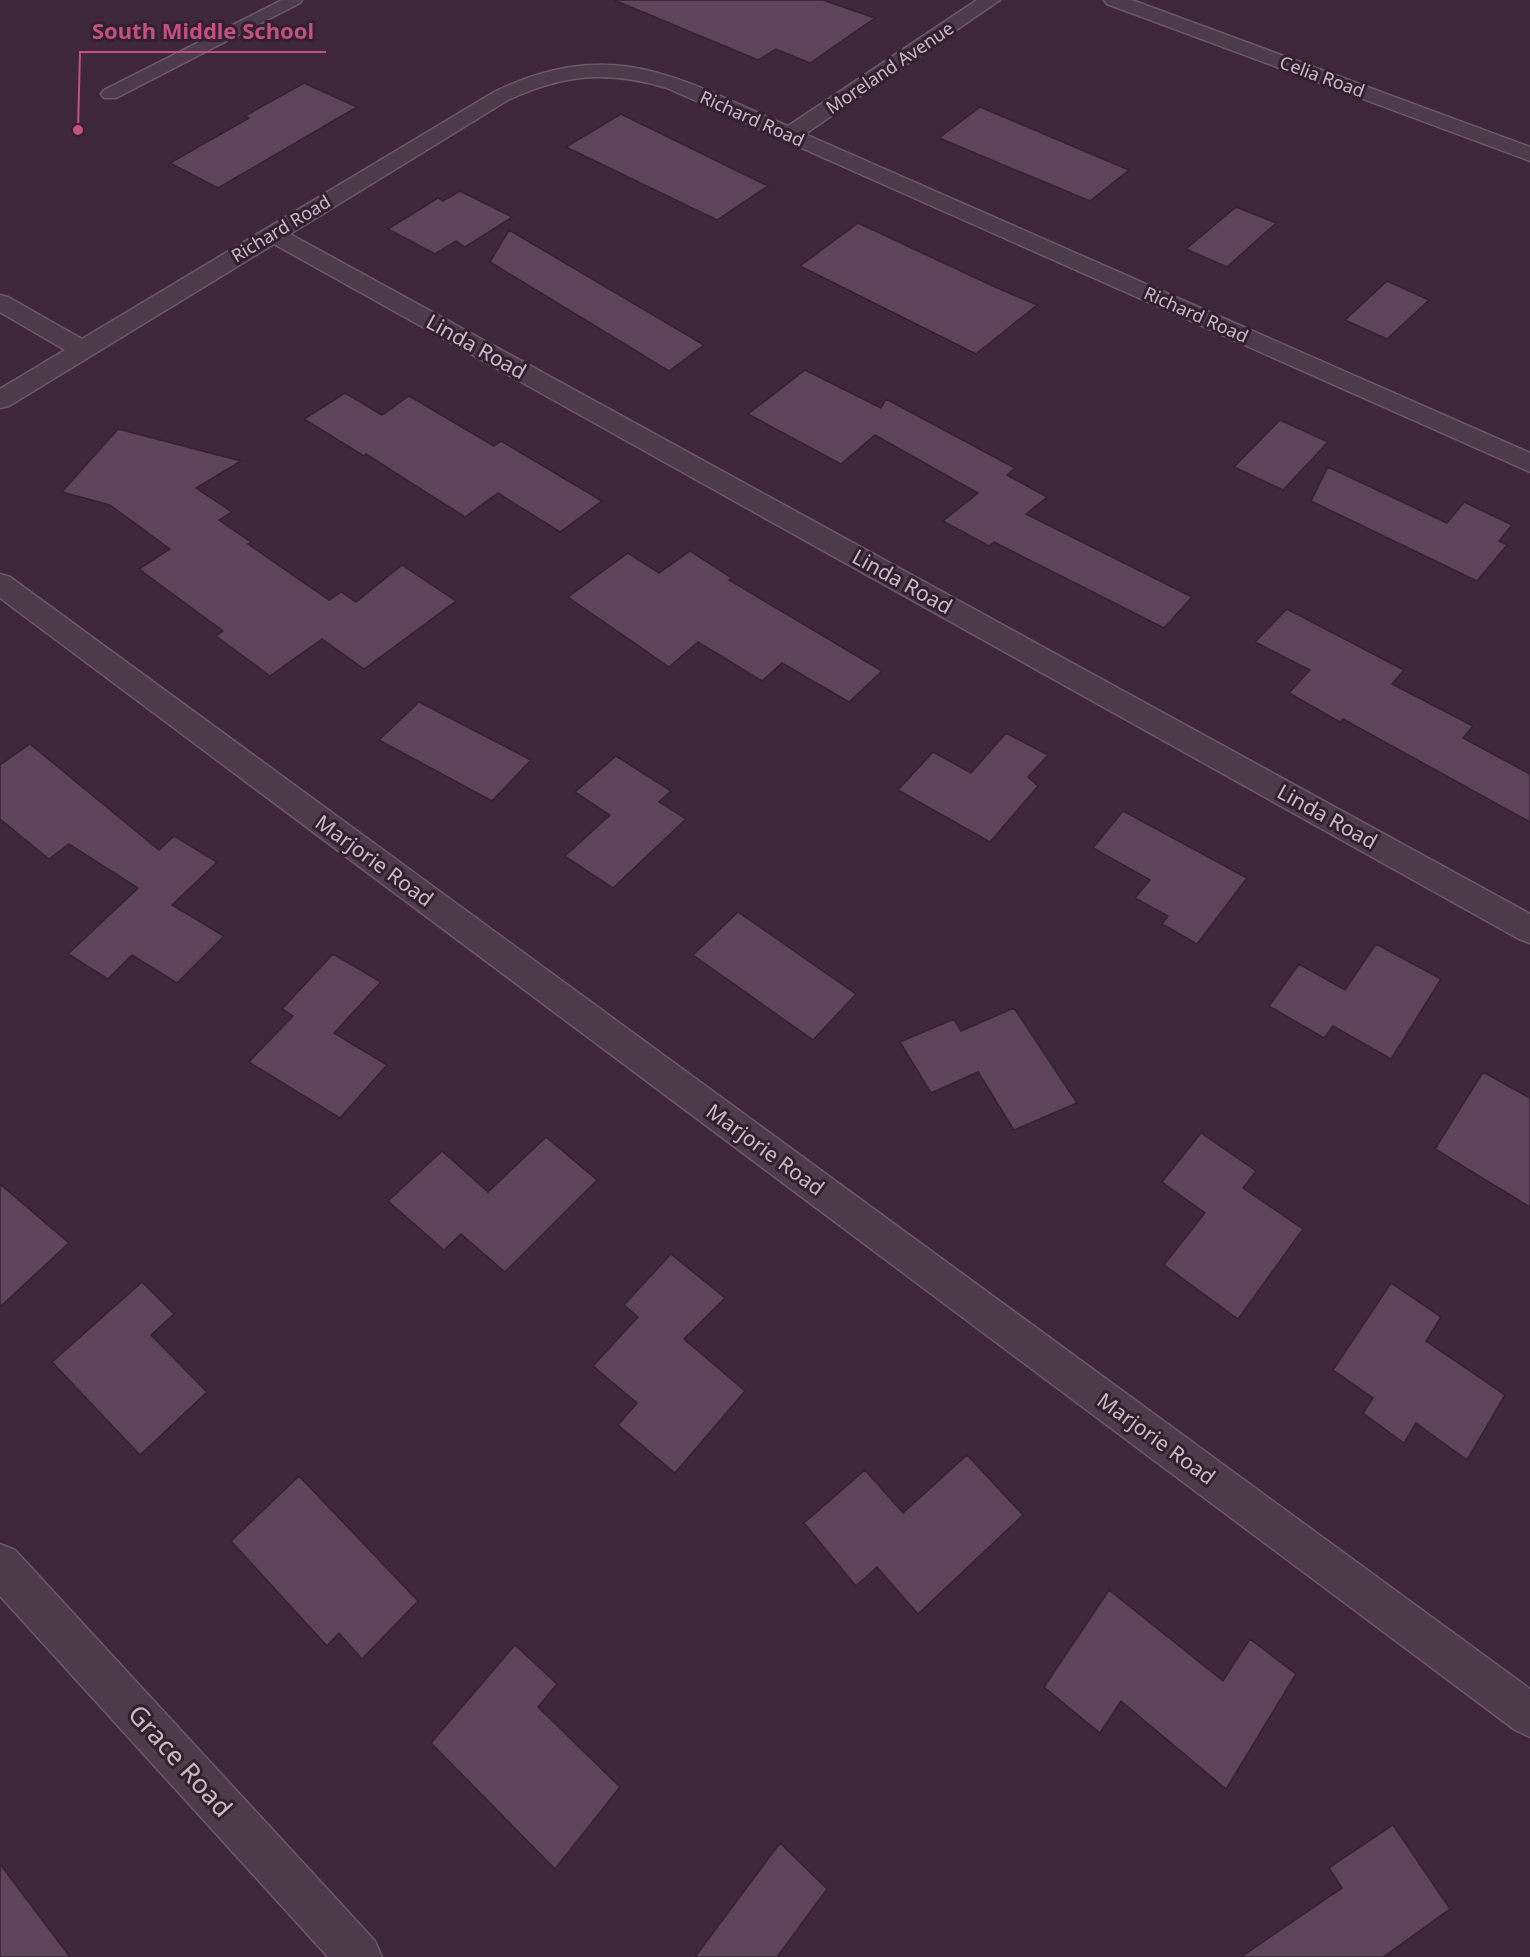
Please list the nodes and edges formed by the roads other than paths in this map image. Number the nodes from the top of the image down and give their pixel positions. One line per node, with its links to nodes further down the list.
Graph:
1 (294, 0): 4 (lane)
2 (990, 0): 5 (street, Moreland Avenue)
3 (1114, 0): 6 (street, Celia Road)
4 (110, 94)
5 (789, 135): 7 (street, Richard Road); 11 (street, Richard Road)
6 (1530, 154)
7 (273, 234): 9 (street, Richard Road); 13 (street, Linda Road)
8 (0, 302): 9 (street)
9 (83, 350): 10 (street, Richard Road)
10 (0, 400)
11 (1530, 463)
12 (0, 584): 15 (street, Marjorie Road)
13 (1530, 930)
14 (0, 1565): 16 (street, Grace Road)
15 (1530, 1715)
16 (359, 1957)

